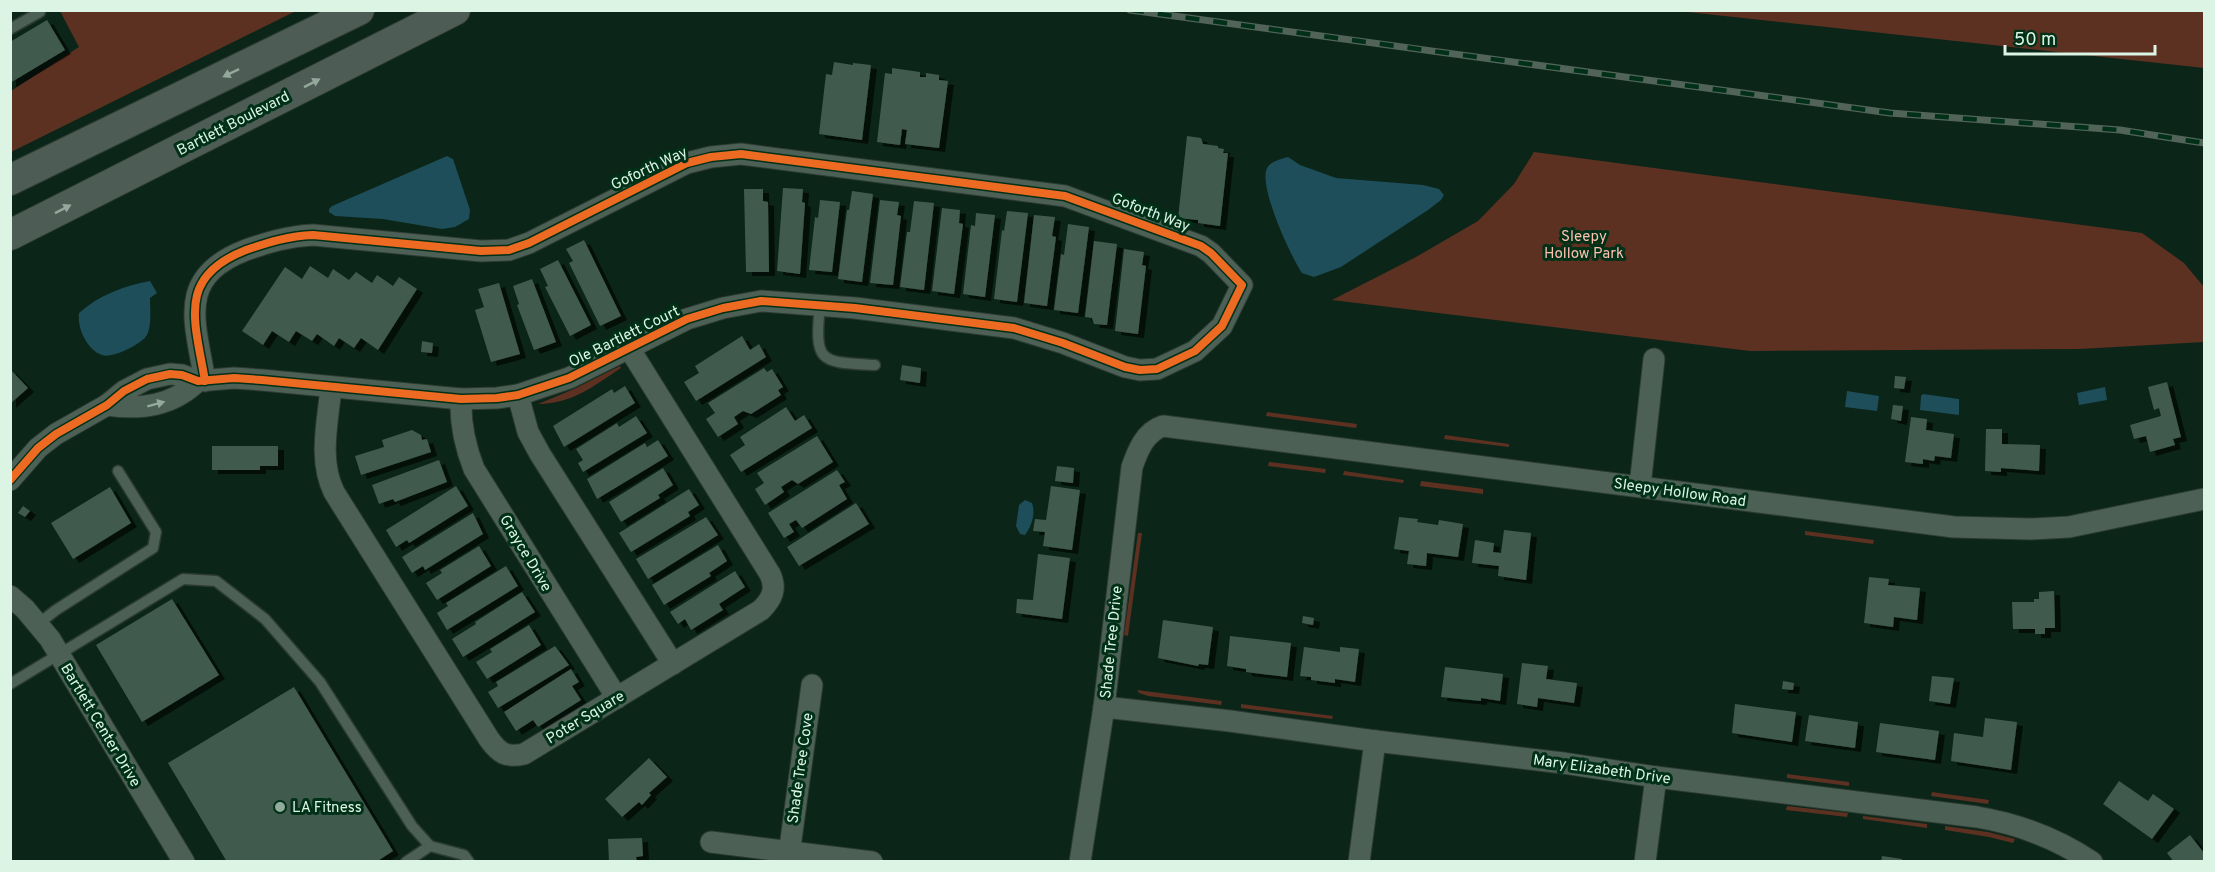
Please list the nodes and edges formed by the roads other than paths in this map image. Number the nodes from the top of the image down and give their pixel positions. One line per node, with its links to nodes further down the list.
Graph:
1 (360, 10): 5 (main road, one-way to 5)
2 (455, 10): 6 (main road, Bartlett Boulevard, one-way to 2)
3 (40, 12): 4 (lane)
4 (10, 29)
5 (10, 180)
6 (10, 235)
7 (1242, 285): 8 (street, Ole Bartlett Court); 12 (street, Goforth Way)
8 (820, 305): 9 (street, Ole Bartlett Court); 11 (lane)
9 (629, 348): 14 (street, Ole Bartlett Court); 24 (street, Poter Square)
10 (1654, 359): 19 (street)
11 (875, 365)
12 (201, 381): 13 (street, Ole Bartlett Court); 18 (street)
13 (331, 387): 15 (street, Ole Bartlett Court); 27 (street, Poter Square)
14 (518, 395): 15 (street, Ole Bartlett Court); 24 (street)
15 (461, 399): 27 (street, Grayce Drive)
16 (1156, 428): 19 (street, Sleepy Hollow Road); 28 (street, Shade Tree Drive)
17 (118, 471): 22 (lane)
18 (10, 480)
19 (1640, 486): 20 (street, Sleepy Hollow Road)
20 (2205, 499)
21 (10, 596): 22 (street, Bartlett Center Drive)
22 (38, 624): 23 (street, Bartlett Center Drive)
23 (60, 655): 25 (lane); 32 (lane); 34 (street, Bartlett Center Drive)
24 (673, 664): 27 (street, Poter Square)
25 (10, 684)
26 (812, 685): 33 (street, Shade Tree Cove)
27 (617, 698)
28 (1104, 707): 29 (street, Mary Elizabeth Drive); 38 (street, Shade Tree Drive)
29 (1375, 741): 30 (street, Mary Elizabeth Drive); 39 (street)
30 (1656, 777): 40 (street); 41 (street, Mary Elizabeth Drive)
31 (711, 842): 33 (street)
32 (430, 846): 35 (lane); 36 (lane)
33 (788, 857): 37 (street)
34 (184, 861)
35 (406, 861)
36 (469, 861)
37 (872, 861)
38 (1080, 861)
39 (1359, 861)
40 (1645, 861)
41 (2092, 861)

